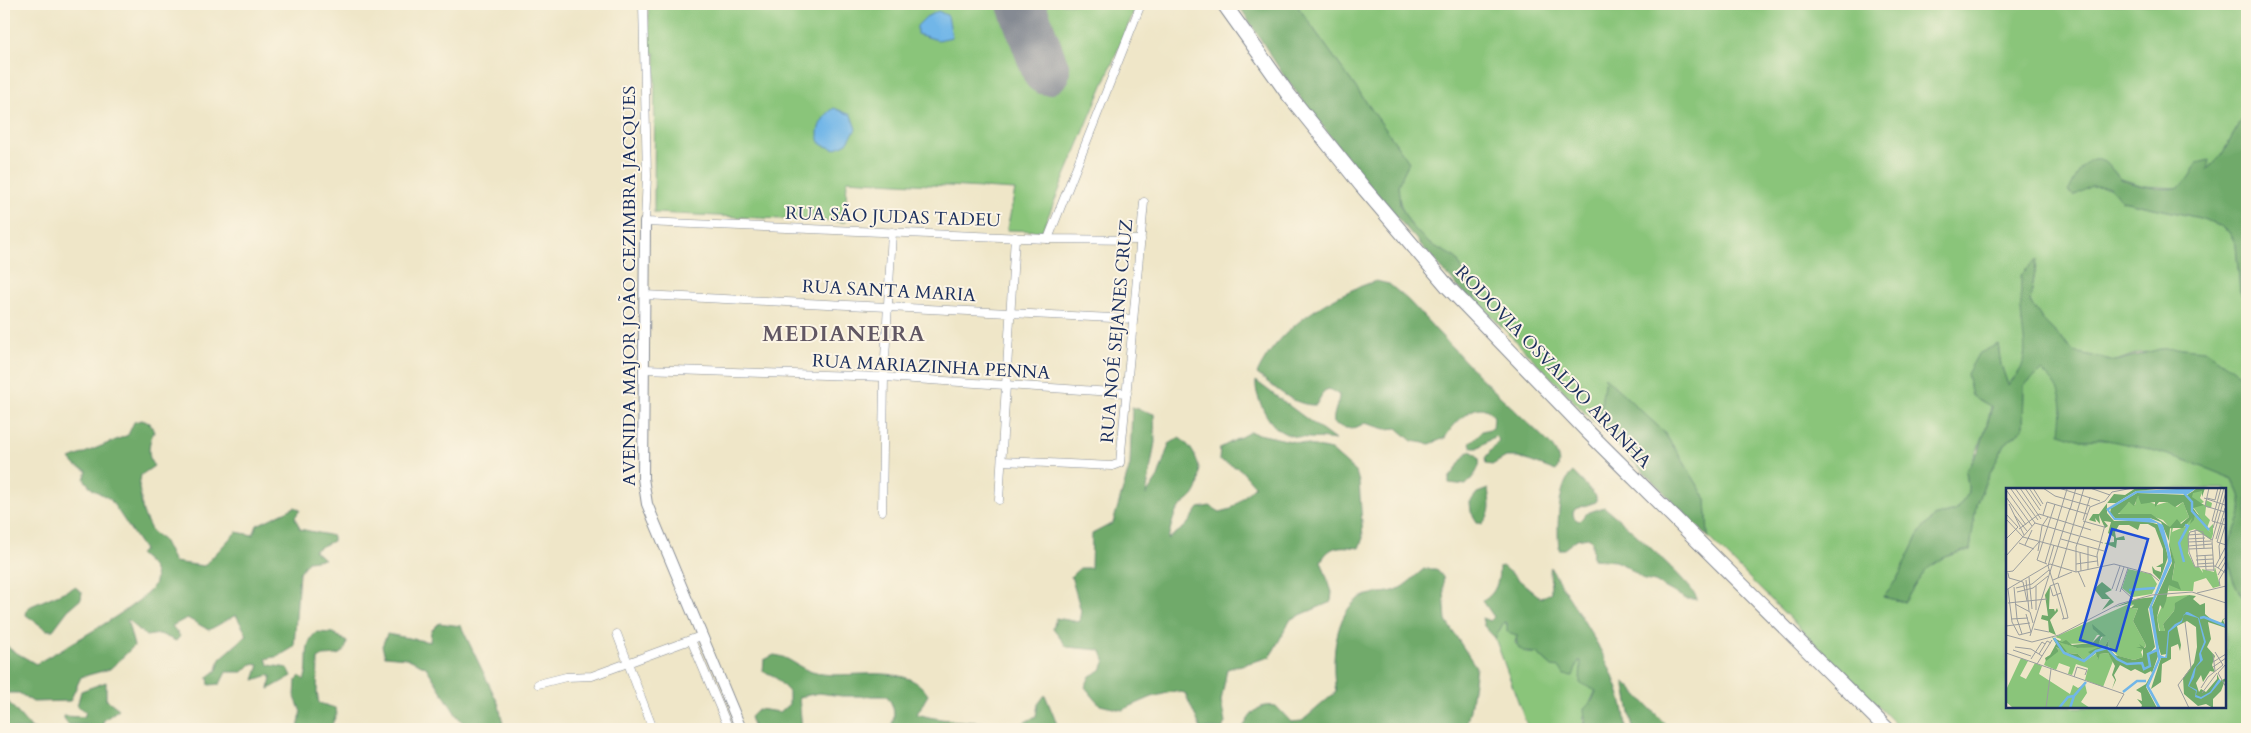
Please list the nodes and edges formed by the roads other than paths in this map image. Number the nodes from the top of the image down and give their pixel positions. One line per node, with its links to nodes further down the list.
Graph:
1 (643, 4): 5 (street, AVENIDA MAJOR JOÃO CEZIMBRA JACQUES)
2 (1141, 4): 8 (street)
3 (1224, 4): 29 (highway, RODOVIA OSVALDO ARANHA)
4 (1144, 202): 9 (street, RUA NOÉ SEJANES CRUZ)
5 (645, 222): 6 (street, RUA SÃO JUDAS TADEU); 10 (street, AVENIDA MAJOR JOÃO CEZIMBRA JACQUES)
6 (892, 232): 7 (street, RUA SÃO JUDAS TADEU); 11 (street)
7 (1015, 237): 8 (street, RUA SÃO JUDAS TADEU); 12 (street)
8 (1048, 239): 9 (street, RUA SÃO JUDAS TADEU)
9 (1140, 240): 13 (street, RUA NOÉ SEJANES CRUZ)
10 (644, 295): 11 (street, RUA SANTA MARIA); 14 (street, AVENIDA MAJOR JOÃO CEZIMBRA JACQUES)
11 (888, 306): 12 (street, RUA SANTA MARIA); 15 (street)
12 (1010, 312): 13 (street, RUA SANTA MARIA); 16 (street)
13 (1133, 318): 17 (street, RUA NOÉ SEJANES CRUZ)
14 (644, 369): 15 (street, RUA MARIAZINHA PENNA); 22 (street, AVENIDA MAJOR JOÃO CEZIMBRA JACQUES)
15 (884, 377): 16 (street, RUA MARIAZINHA PENNA); 20 (street)
16 (1006, 386): 17 (street, RUA MARIAZINHA PENNA); 18 (street)
17 (1127, 393): 18 (street, RUA NOÉ SEJANES CRUZ)
18 (1002, 460): 19 (street)
19 (999, 500)
20 (882, 511)
21 (617, 634): 24 (street)
22 (701, 636): 23 (street); 28 (street, AVENIDA MAJOR JOÃO CEZIMBRA JACQUES)
23 (691, 640): 24 (street); 27 (street)
24 (628, 664): 25 (street); 26 (street)
25 (538, 684)
26 (653, 729)
27 (729, 729)
28 (741, 729)
29 (1887, 729)

